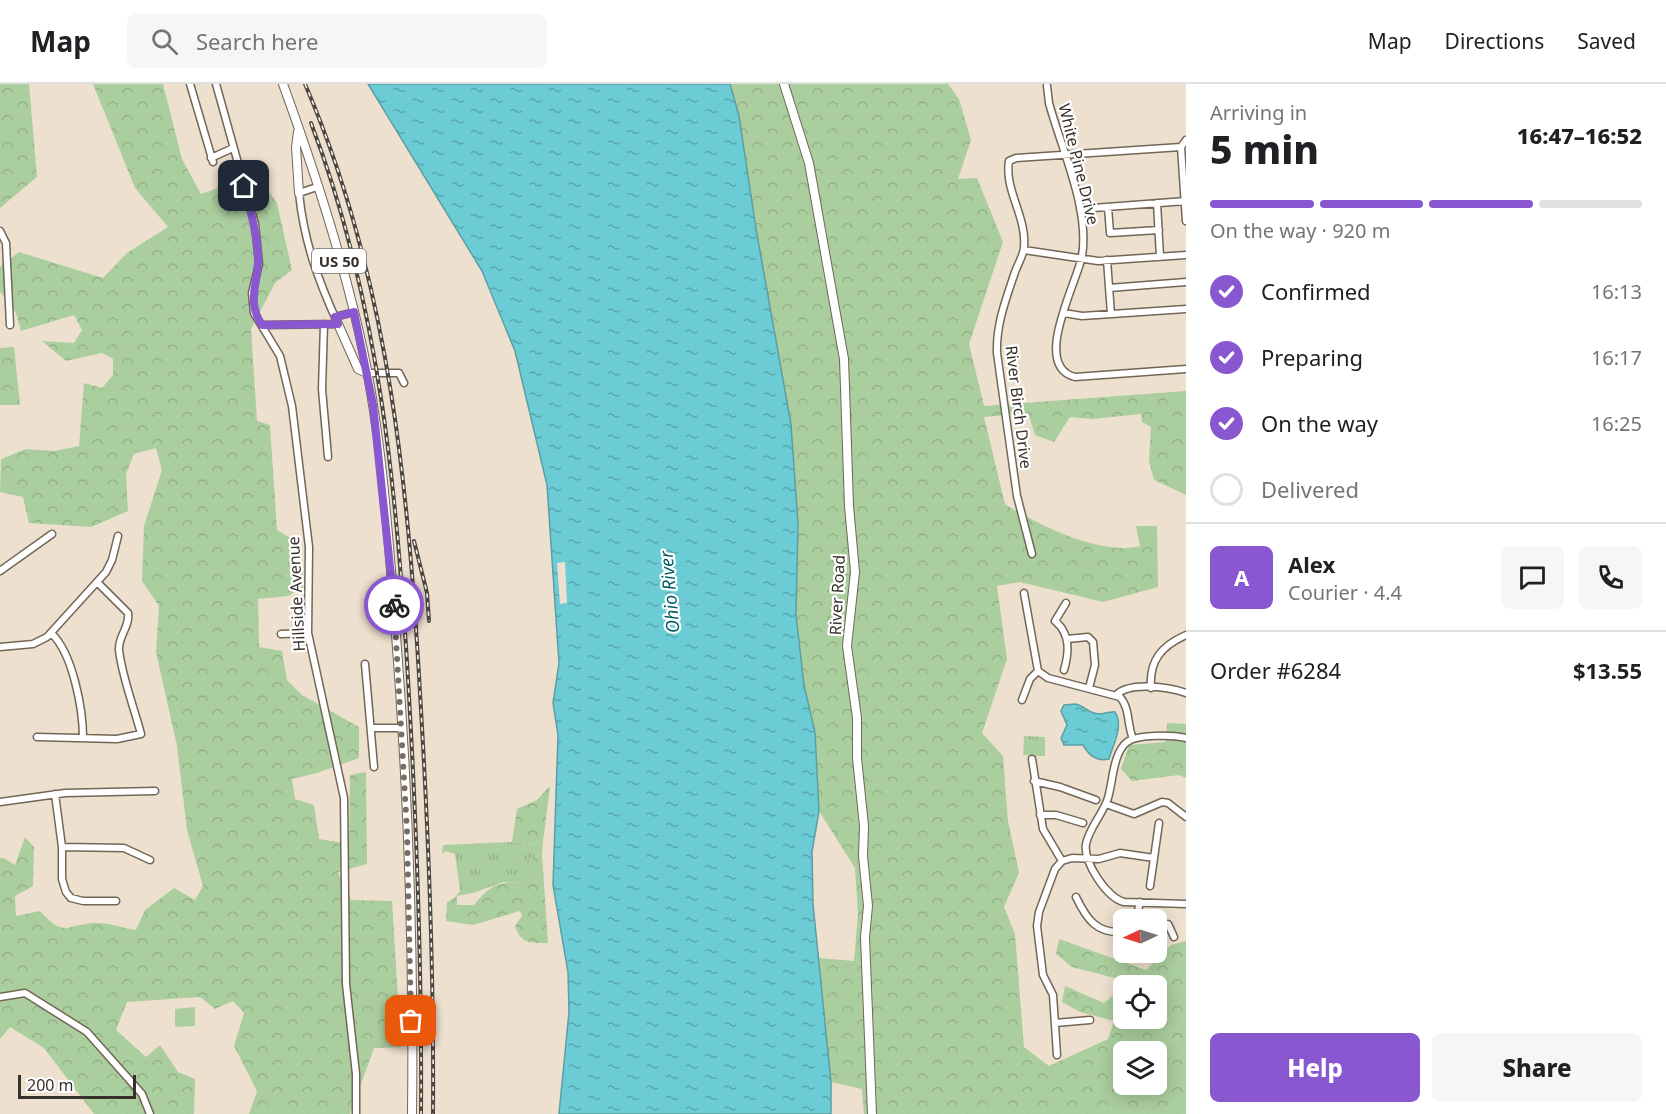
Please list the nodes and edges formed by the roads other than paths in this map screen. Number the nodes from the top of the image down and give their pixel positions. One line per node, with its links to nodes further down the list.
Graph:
1 (190, 84): 9 (street)
2 (216, 84): 9 (street, Hillside Avenue)
3 (283, 84): 6 (main road, US 50)
4 (784, 84): 99 (main road, River Road)
5 (1047, 86): 10 (street, White Pine Drive)
6 (298, 131): 11 (main road, US 50); 12 (main road)
7 (1186, 140): 8 (street)
8 (1181, 147): 10 (street); 13 (street)
9 (233, 148): 34 (street, Hillside Avenue)
10 (1064, 155): 16 (street, White Pine Drive); 20 (street, River Birch Drive)
11 (317, 187): 12 (street); 28 (main road, US 50)
12 (299, 193): 31 (street)
13 (1185, 201): 14 (street); 17 (street)
14 (1157, 203): 15 (street); 18 (street)
15 (1108, 207): 16 (street); 18 (street)
16 (1080, 209): 23 (street, White Pine Drive)
17 (1186, 221)
18 (1159, 230): 22 (street)
19 (0, 231): 33 (street)
20 (1024, 250): 23 (street); 41 (street, River Birch Drive)
21 (1186, 255): 22 (street)
22 (1160, 257): 24 (street)
23 (1082, 258): 24 (street); 29 (street, White Pine Drive)
24 (1107, 260): 26 (street)
25 (1186, 282): 26 (street)
26 (1109, 288): 30 (street)
27 (1186, 309): 30 (street)
28 (354, 312): 31 (street); 36 (main road, US 50)
29 (1064, 313): 30 (street); 35 (street, White Pine Drive)
30 (1111, 314)
31 (337, 320): 32 (street); 36 (main road)
32 (324, 324): 34 (street); 38 (street)
33 (10, 325)
34 (262, 325): 47 (street, Hillside Avenue)
35 (1186, 369)
36 (367, 373): 37 (street); 61 (main road, US 50)
37 (404, 383)
38 (328, 457)
39 (52, 534): 42 (street)
40 (118, 536): 43 (street)
41 (1032, 554)
42 (0, 571)
43 (97, 582): 46 (street); 63 (street)
44 (1024, 593): 54 (street)
45 (1066, 603): 50 (street)
46 (51, 633): 51 (street); 63 (street)
47 (308, 633): 48 (street); 97 (street, Hillside Avenue)
48 (281, 634)
49 (1186, 635): 56 (street)
50 (1067, 639): 53 (street); 55 (street)
51 (0, 647)
52 (365, 664): 60 (street)
53 (1064, 670)
54 (1038, 671): 55 (street); 59 (street)
55 (1089, 688): 58 (street)
56 (1151, 688): 57 (street); 58 (street)
57 (1186, 693)
58 (1116, 695): 65 (street)
59 (1022, 700)
60 (371, 728): 61 (street); 67 (street)
61 (402, 728): 98 (main road, US 50)
62 (37, 737): 63 (street)
63 (82, 738)
64 (1186, 738): 65 (street)
65 (1133, 739): 73 (street)
66 (1032, 759): 68 (street)
67 (374, 767)
68 (1034, 781): 71 (street); 74 (street)
69 (155, 791): 70 (street)
70 (55, 794): 72 (street); 78 (street)
71 (1095, 800)
72 (0, 802)
73 (1106, 804): 75 (street); 79 (street)
74 (1040, 815): 76 (street); 82 (street)
75 (1186, 817)
76 (1083, 823)
77 (1160, 823): 80 (street)
78 (63, 847): 81 (street); 85 (street)
79 (1088, 858): 80 (street); 82 (street); 86 (street)
80 (1154, 858): 83 (street)
81 (150, 860)
82 (1062, 861): 94 (street)
83 (1150, 886)
84 (1076, 897): 90 (street)
85 (116, 901)
86 (1140, 902): 87 (street); 88 (street)
87 (1186, 904)
88 (1138, 909)
89 (1167, 924): 91 (street)
90 (1113, 930)
91 (1174, 937)
92 (0, 997): 96 (street)
93 (1090, 1020): 94 (street)
94 (1055, 1023): 95 (street)
95 (1057, 1055)
96 (150, 1114)
97 (356, 1114)
98 (412, 1114)
99 (872, 1114)

